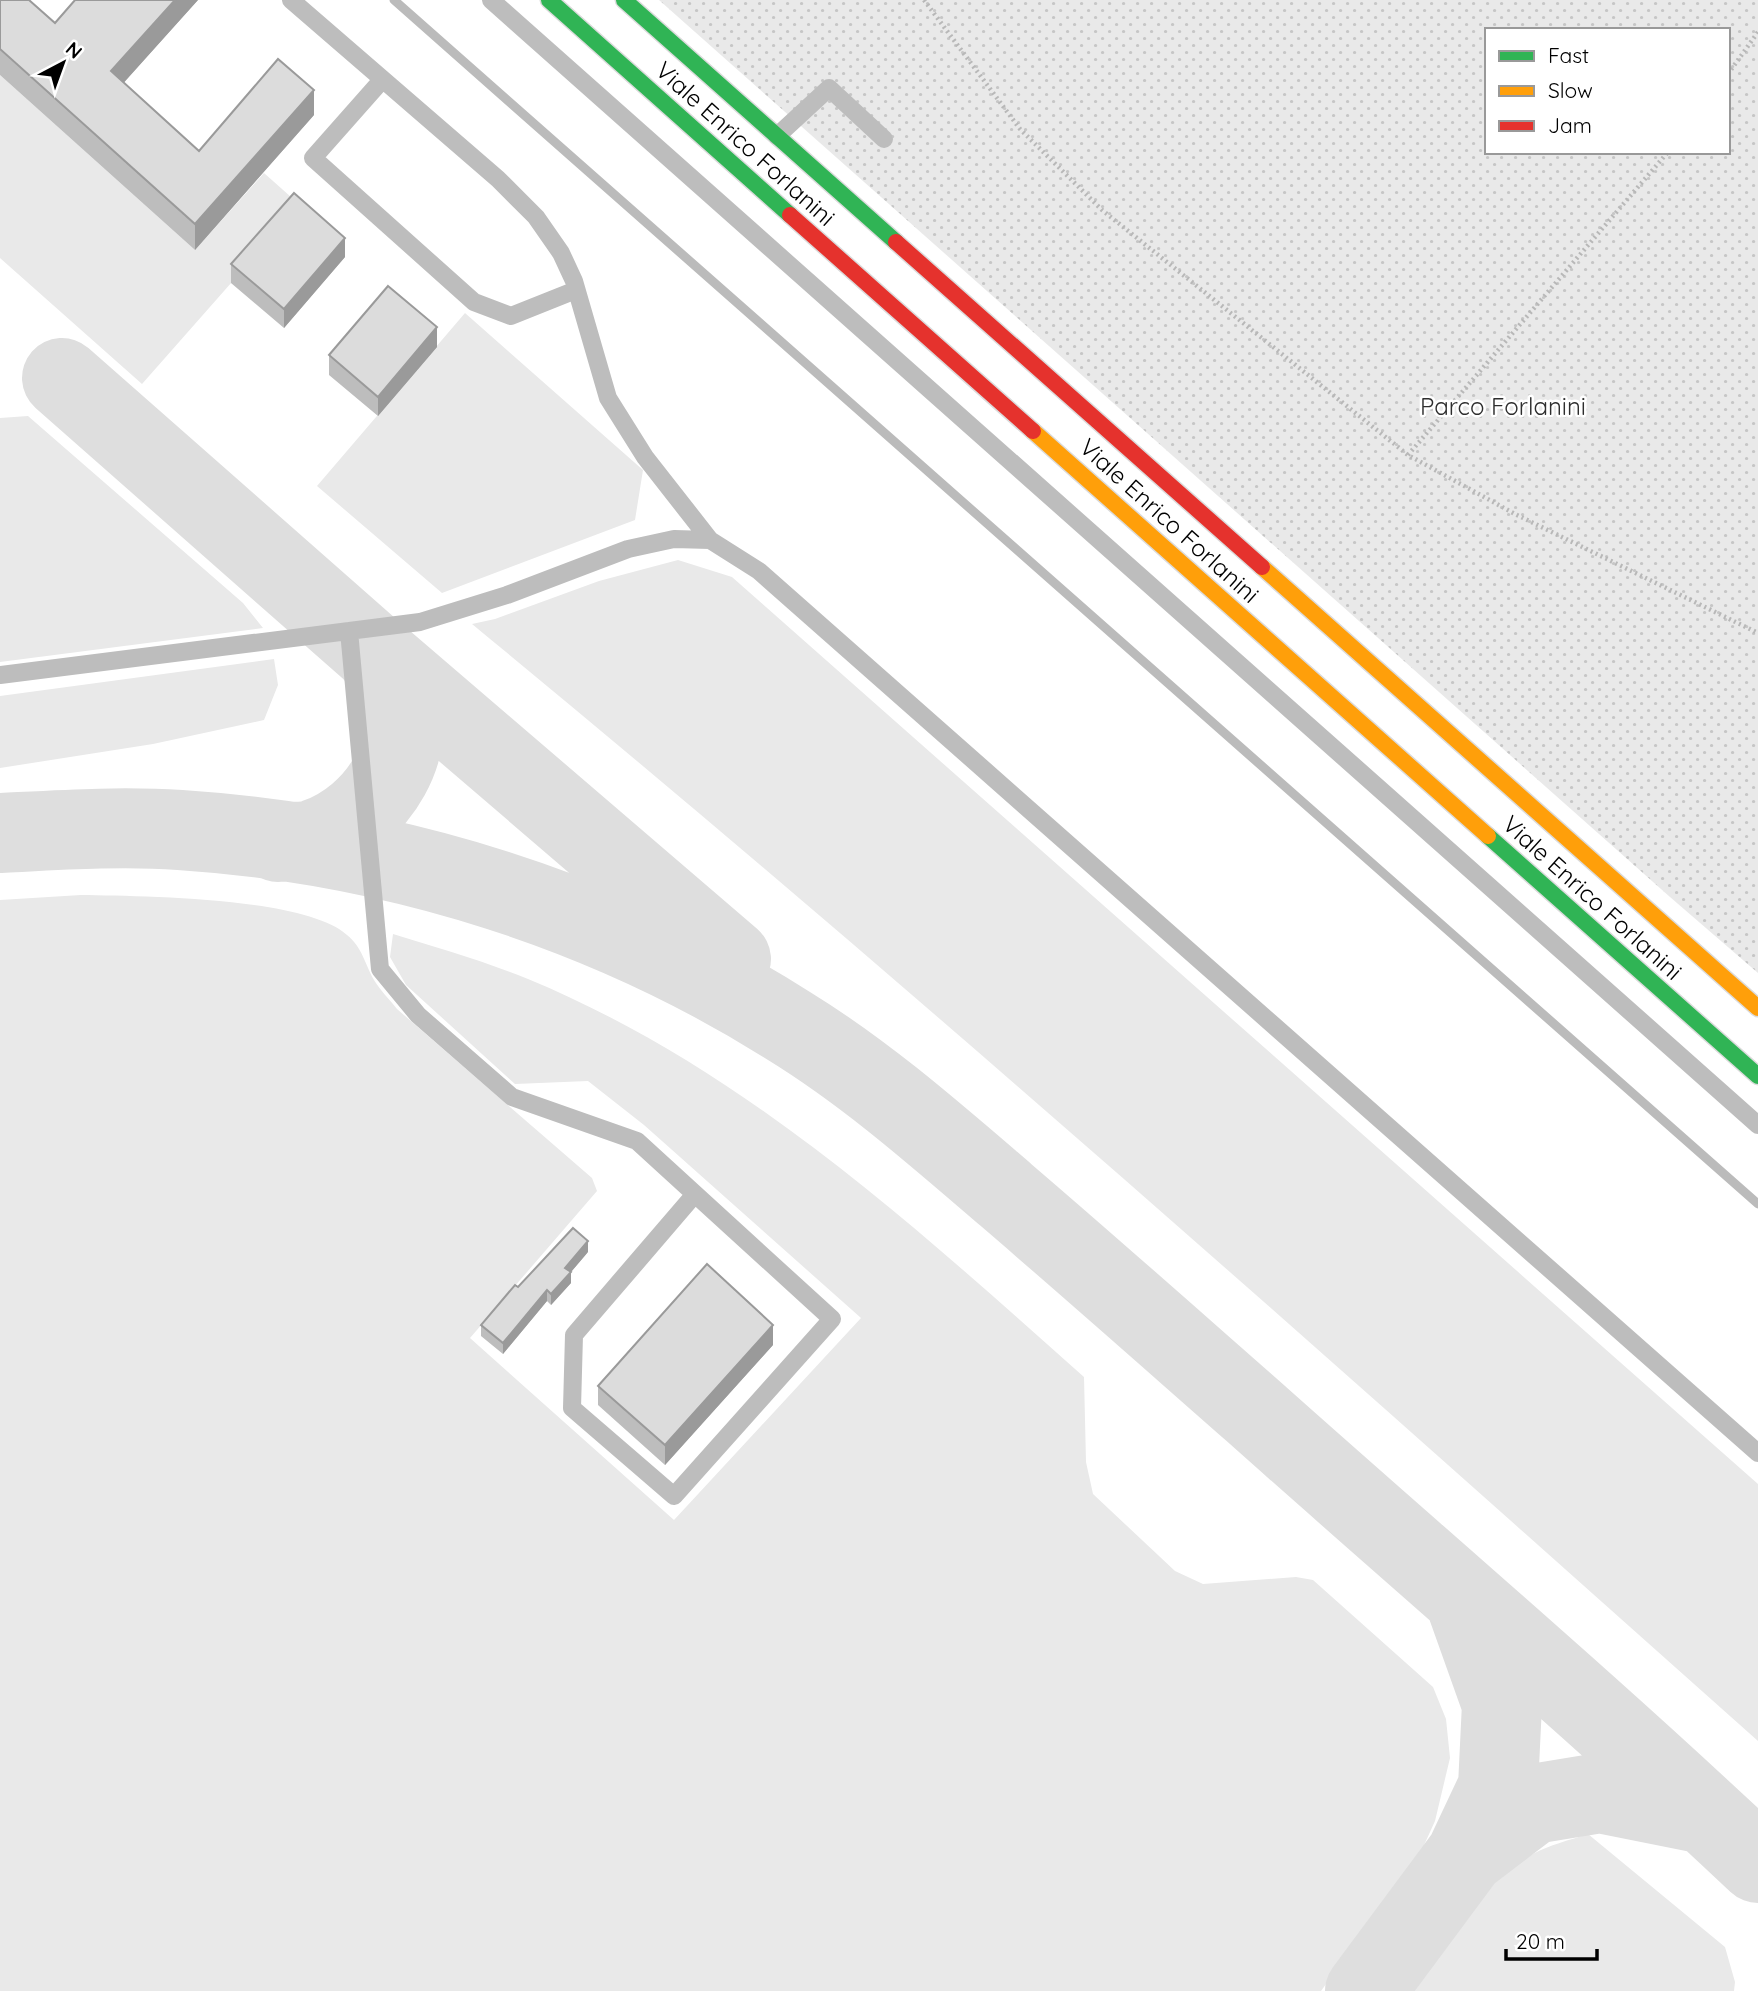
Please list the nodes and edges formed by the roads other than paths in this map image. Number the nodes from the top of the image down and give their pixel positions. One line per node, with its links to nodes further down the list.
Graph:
1 (291, 0): 5 (lane)
2 (491, 0): 14 (lane)
3 (549, 0): 13 (main road, Viale Enrico Forlanini)
4 (624, 0): 6 (main road, Viale Enrico Forlanini)
5 (382, 80): 8 (lane); 8 (lane)
6 (777, 136): 7 (lane); 12 (main road, Viale Enrico Forlanini)
7 (884, 139)
8 (576, 290): 9 (lane)
9 (710, 540): 10 (lane); 16 (lane)
10 (349, 631): 11 (lane); 15 (lane)
11 (0, 675)
12 (1758, 1008)
13 (1758, 1076)
14 (1758, 1125)
15 (695, 1194): 15 (lane)
16 (1758, 1453)

